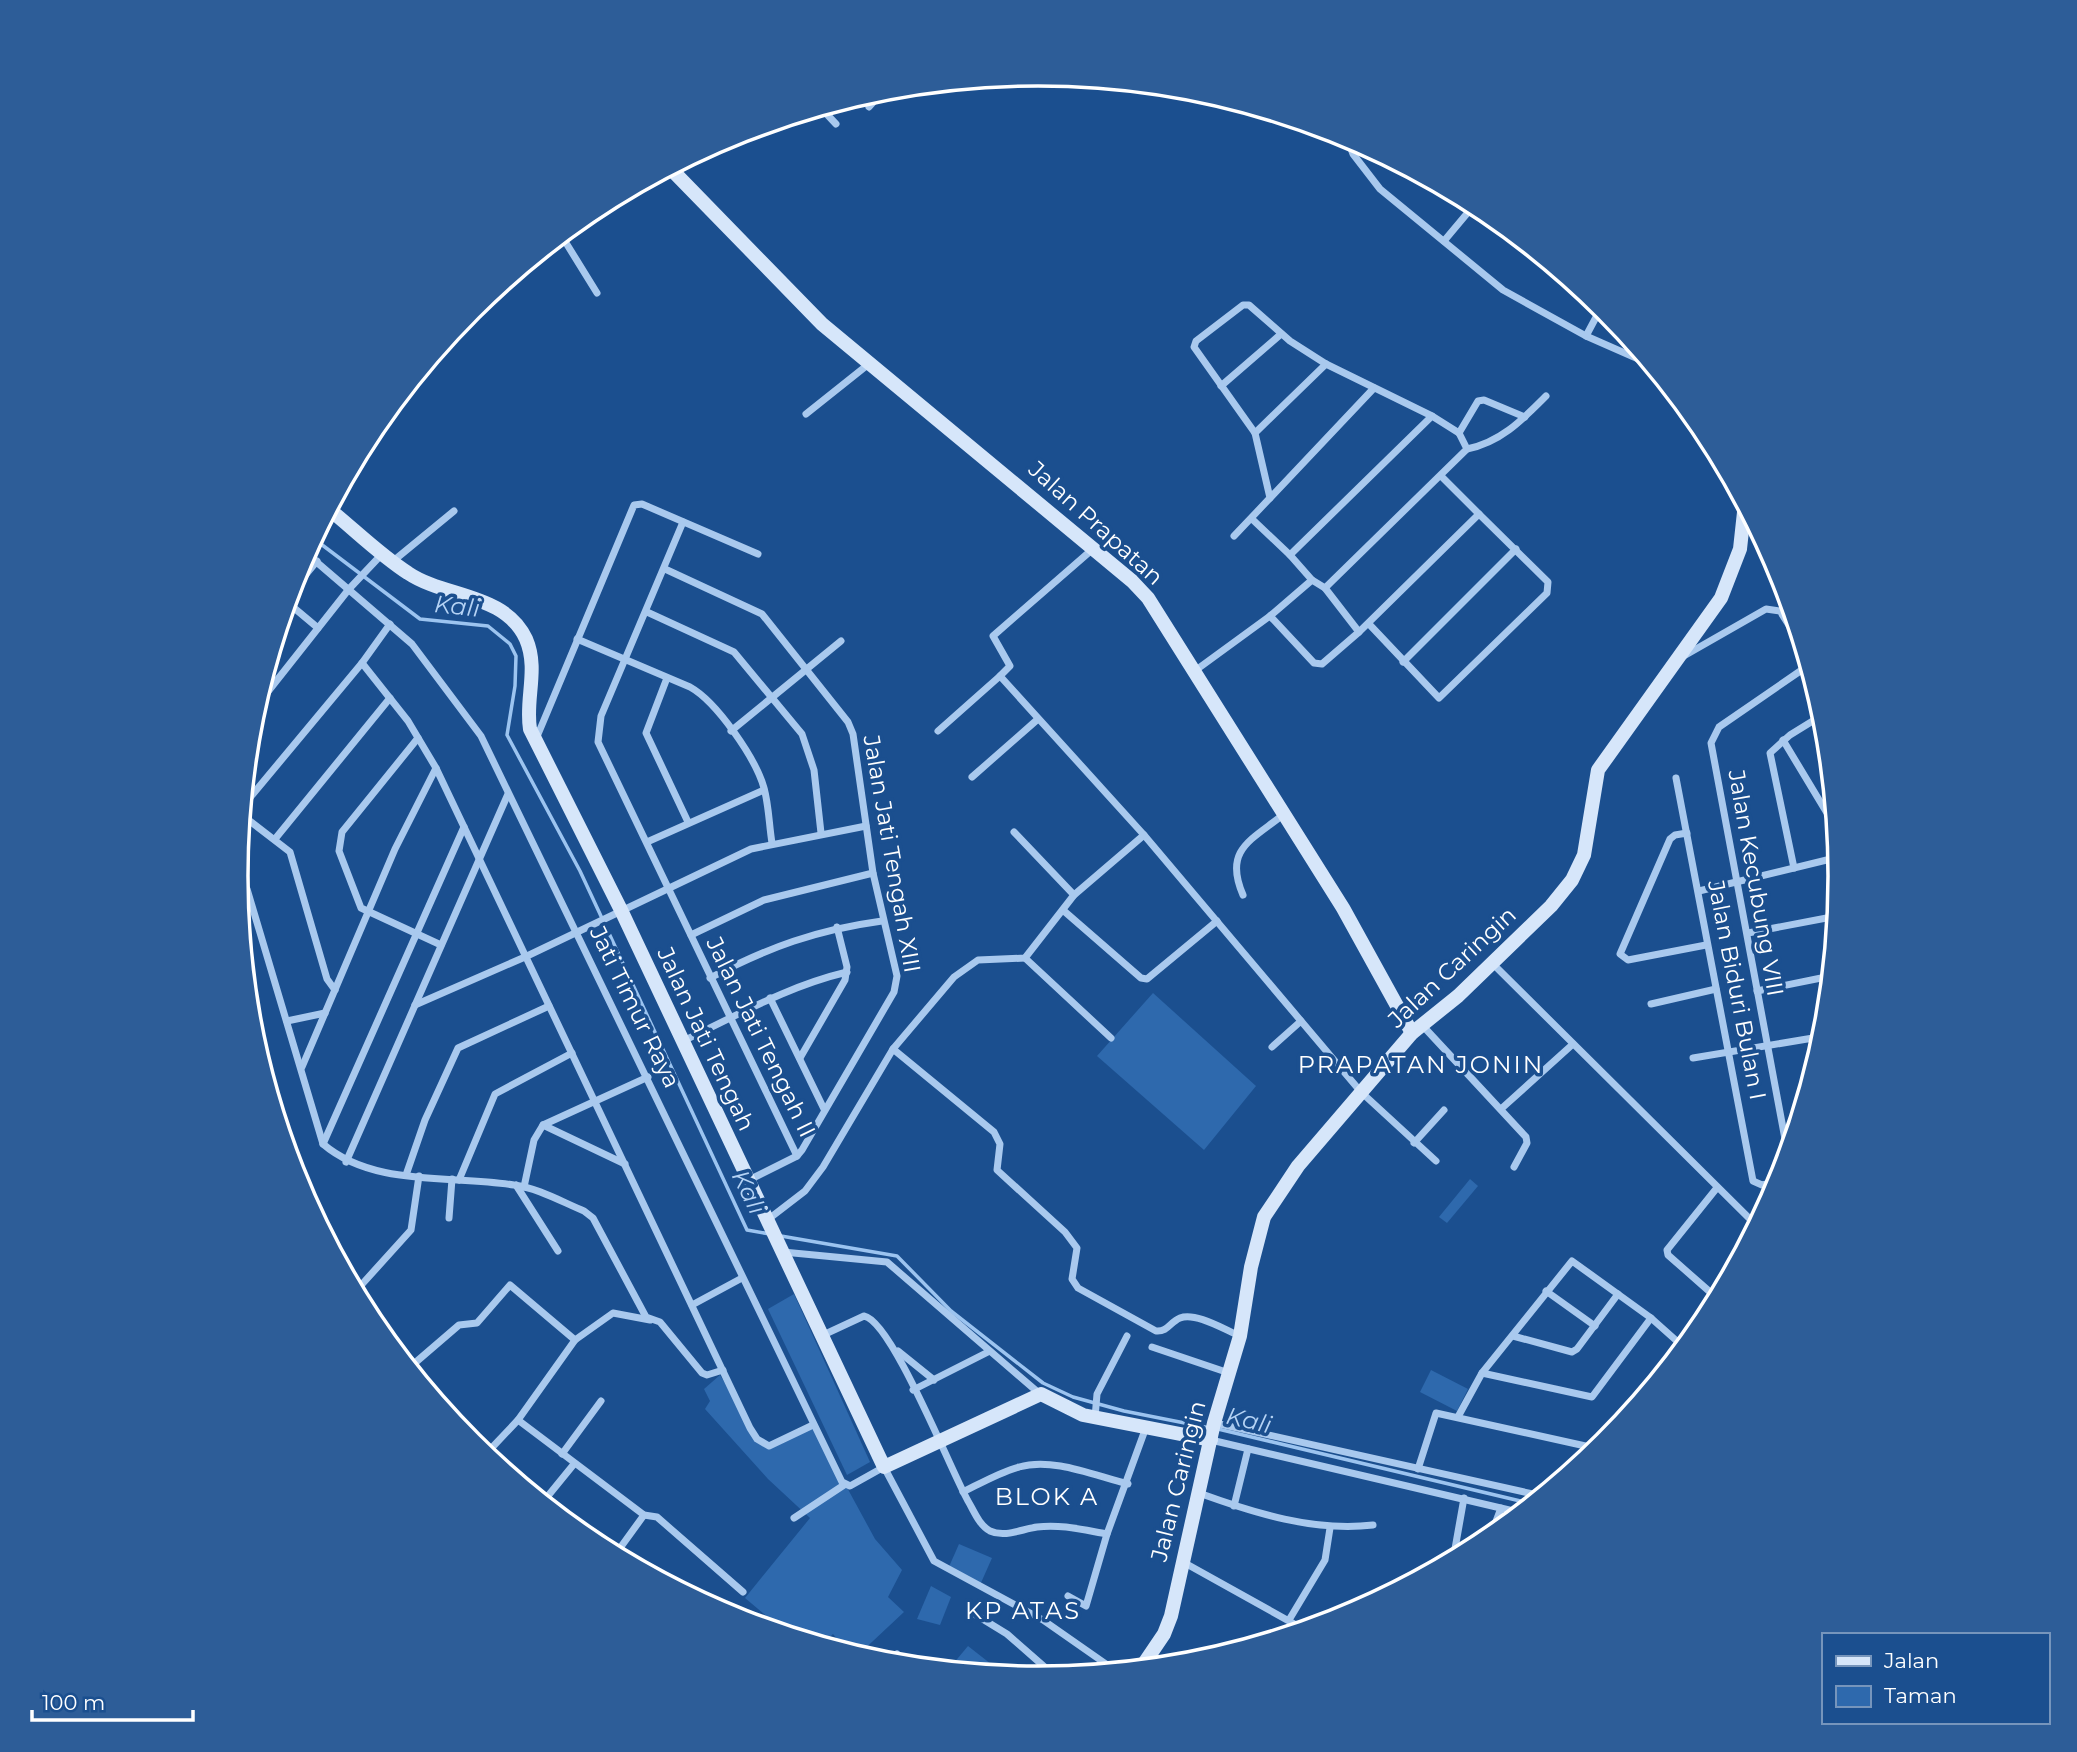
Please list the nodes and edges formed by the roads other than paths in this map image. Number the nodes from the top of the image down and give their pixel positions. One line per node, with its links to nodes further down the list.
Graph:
1 (871, 104): 2 (street)
2 (869, 107)
3 (828, 115): 4 (street)
4 (836, 124)
5 (1352, 151): 8 (street)
6 (677, 174): 15 (main road, Jalan Prapatan)
7 (1468, 213): 8 (street)
8 (1444, 241): 13 (street)
9 (566, 243): 10 (street)
10 (597, 293)
11 (1596, 316): 13 (street)
12 (1281, 334): 16 (street); 17 (street); 17 (street)
13 (1586, 336): 14 (street)
14 (1635, 358)
15 (871, 362): 20 (street); 35 (main road, Jalan Prapatan)
16 (1326, 364): 18 (street); 23 (street)
17 (1222, 386): 23 (street)
18 (1374, 388): 21 (street); 27 (street)
19 (1546, 396): 22 (street)
20 (806, 414)
21 (1432, 416): 24 (street); 38 (street)
22 (1525, 417): 24 (street); 25 (street)
23 (1255, 433): 27 (street)
24 (1458, 433): 25 (street)
25 (1467, 449): 26 (street)
26 (1442, 477): 29 (street); 44 (street)
27 (1270, 498): 31 (street)
28 (454, 511): 39 (street)
29 (1479, 514): 36 (street); 51 (street)
30 (336, 515): 39 (main road, Jalan Jati Tengah)
31 (1252, 519): 34 (street); 38 (street)
32 (1744, 521): 56 (main road, Jalan Caringin)
33 (683, 522): 37 (street); 42 (street, Jalan Jati Tengah II); 54 (street)
34 (1234, 536)
35 (1094, 548): 61 (main road, Jalan Prapatan); 63 (street)
36 (1516, 548): 58 (street); 58 (street)
37 (758, 554)
38 (1290, 555): 43 (street)
39 (388, 558): 45 (street); 73 (main road, Jalan Jati Tengah)
40 (317, 561): 41 (street); 45 (street, Jati Timur Raya)
41 (310, 569)
42 (665, 569): 47 (street, Jalan Jati Tengah II); 60 (street, Jalan Jati Tengah XIII)
43 (1312, 580): 44 (street); 48 (street)
44 (1325, 588): 53 (street)
45 (349, 589): 50 (street, Jati Timur Raya); 52 (street)
46 (295, 609): 52 (street)
47 (647, 612): 57 (street, Jalan Jati Tengah II); 66 (street)
48 (1270, 616): 53 (street); 61 (street)
49 (1787, 622): 56 (street)
50 (390, 624): 59 (street); 80 (street, Jati Timur Raya)
51 (1369, 624): 53 (street); 58 (street)
52 (318, 628): 65 (street)
53 (1359, 632)
54 (577, 639): 57 (street); 73 (street)
55 (841, 641): 60 (street)
56 (1679, 659): 119 (main road, Jalan Caringin)
57 (625, 661): 64 (street); 92 (street, Jalan Jati Tengah II)
58 (1404, 662)
59 (362, 663): 67 (street); 79 (street)
60 (807, 670): 66 (street); 85 (street, Jalan Jati Tengah XIII)
61 (1196, 670): 82 (main road, Jalan Prapatan)
62 (1802, 670): 98 (street, Jalan Kecubung VIII)
63 (999, 676): 68 (street); 71 (street)
64 (667, 678): 70 (street); 84 (street)
65 (271, 688)
66 (772, 696): 70 (street); 89 (street)
67 (390, 698): 72 (street); 91 (street)
68 (1038, 719): 76 (street); 90 (street)
69 (1814, 721): 74 (street)
70 (731, 731): 78 (street)
71 (938, 731)
72 (418, 738): 75 (street); 105 (street)
73 (536, 739): 106 (main road, Jalan Jati Tengah)
74 (1783, 740): 81 (street); 96 (street)
75 (436, 768): 86 (street); 105 (street)
76 (972, 777)
77 (1676, 778): 88 (street, Jalan Biduri Bulan I)
78 (764, 790): 84 (street); 93 (street)
79 (253, 794)
80 (508, 794): 94 (street); 111 (street, Jati Timur Raya)
81 (1826, 811)
82 (1285, 814): 103 (street); 134 (main road, Jalan Prapatan)
83 (250, 821): 91 (street)
84 (688, 822): 92 (street)
85 (866, 826): 89 (street); 97 (street, Jalan Jati Tengah XIII)
86 (464, 827): 94 (street); 113 (street)
87 (1014, 832): 102 (street)
88 (1687, 833): 100 (street, Jalan Biduri Bulan I); 116 (street)
89 (821, 834): 93 (street)
90 (1144, 835): 102 (street); 109 (street)
91 (275, 839): 124 (street)
92 (647, 842): 99 (street, Jalan Jati Tengah II)
93 (772, 843): 99 (street)
94 (479, 860): 115 (street); 117 (street)
95 (1828, 860): 96 (street)
96 (1794, 868): 98 (street)
97 (873, 873): 108 (street, Jalan Jati Tengah XIII); 114 (street)
98 (1739, 880): 100 (street); 112 (street, Jalan Kecubung VIII)
99 (669, 889): 106 (street); 114 (street, Jalan Jati Tengah II)
100 (1699, 891): 116 (street, Jalan Biduri Bulan I)
101 (249, 895): 132 (street)
102 (1074, 895): 104 (street)
103 (1243, 895)
104 (1064, 911): 109 (street); 118 (street)
105 (368, 912): 113 (street); 124 (street)
106 (616, 912): 111 (street); 137 (main road, Jalan Jati Tengah)
107 (1827, 918): 112 (street)
108 (882, 921): 110 (street); 151 (street, Jalan Jati Tengah XIII)
109 (1217, 921): 133 (street)
110 (837, 928): 120 (street); 121 (street)
111 (578, 932): 117 (street); 147 (street, Jati Timur Raya)
112 (1748, 933): 125 (street, Jalan Kecubung VIII)
113 (419, 934): 115 (street); 156 (street)
114 (691, 935): 121 (street, Jalan Jati Tengah II)
115 (440, 945): 128 (street)
116 (1706, 946): 123 (street, Jalan Biduri Bulan I)
117 (525, 957): 128 (street); 129 (street)
118 (1025, 958): 135 (street); 141 (street)
119 (1492, 962): 134 (main road, Jalan Caringin); 139 (street)
120 (847, 972): 126 (street); 144 (street)
121 (710, 978): 131 (street, Jalan Jati Tengah II)
122 (1822, 978): 125 (street)
123 (1716, 989): 127 (street); 142 (street, Jalan Biduri Bulan I)
124 (335, 990): 130 (street)
125 (1757, 991): 138 (street, Jalan Kecubung VIII)
126 (770, 998): 131 (street); 144 (street)
127 (1651, 1004)
128 (415, 1005): 159 (street)
129 (550, 1006): 143 (street); 162 (street)
130 (325, 1013): 132 (street); 146 (street)
131 (729, 1018): 137 (street); 157 (street, Jalan Jati Tengah II)
132 (287, 1021): 146 (street)
133 (1301, 1021): 140 (street); 148 (street)
134 (1417, 1029): 148 (main road, Jalan Caringin); 150 (street)
135 (1111, 1038)
136 (1812, 1038): 138 (street)
137 (681, 1042): 165 (main road, Jalan Jati Tengah)
138 (1765, 1043): 142 (street); 154 (street, Jalan Kecubung VIII)
139 (1573, 1044): 150 (street); 168 (street)
140 (1272, 1047)
141 (893, 1049): 171 (street); 184 (street)
142 (1729, 1050): 145 (street); 166 (street, Jalan Biduri Bulan I)
143 (572, 1053): 149 (street); 164 (street)
144 (800, 1058): 151 (street)
145 (1693, 1058)
146 (302, 1067): 156 (street)
147 (648, 1076): 149 (street); 173 (street, Jati Timur Raya)
148 (1361, 1092): 155 (street); 184 (main road, Jalan Caringin)
149 (595, 1100): 153 (street); 160 (street)
150 (1501, 1108): 161 (street)
151 (824, 1109): 157 (street, Jalan Jati Tengah XIII)
152 (1444, 1110): 155 (street)
153 (543, 1125): 160 (street); 167 (street)
154 (1784, 1137)
155 (1414, 1143): 158 (street)
156 (323, 1144): 159 (street)
157 (797, 1156): 165 (street)
158 (1436, 1161)
159 (346, 1162): 162 (street)
160 (625, 1164): 178 (street)
161 (1514, 1167)
162 (406, 1175): 163 (street)
163 (419, 1176): 164 (street); 174 (street)
164 (456, 1179): 167 (street); 169 (street)
165 (747, 1181): 171 (main road, Jalan Jati Tengah)
166 (1766, 1184)
167 (520, 1186): 172 (street); 180 (street)
168 (1716, 1188): 170 (street); 176 (street)
169 (449, 1219)
170 (1750, 1219)
171 (773, 1236): 182 (main road, Jalan Jati Tengah); 190 (street)
172 (558, 1251)
173 (743, 1278): 178 (street); 202 (street, Jati Timur Raya)
174 (362, 1284)
175 (1546, 1291): 177 (street); 181 (street); 185 (street)
176 (1710, 1292)
177 (1618, 1294): 179 (street); 181 (street)
178 (692, 1305): 192 (street)
179 (1651, 1318): 187 (street); 194 (street)
180 (650, 1320): 186 (street); 192 (street)
181 (1595, 1325): 185 (street)
182 (821, 1336): 189 (street); 211 (main road, Jalan Jati Tengah)
183 (1127, 1336): 199 (street)
184 (1240, 1336): 193 (main road, Jalan Caringin)
185 (1513, 1336): 194 (street)
186 (575, 1340): 191 (street); 201 (street)
187 (1677, 1341)
188 (1152, 1348): 193 (street)
189 (898, 1351): 195 (street); 196 (street)
190 (988, 1352): 195 (street); 197 (street)
191 (416, 1362)
192 (723, 1370): 202 (street)
193 (1229, 1373): 204 (main road, Jalan Caringin)
194 (1482, 1373): 200 (street)
195 (934, 1380): 196 (street)
196 (913, 1390): 205 (street)
197 (1041, 1394): 199 (main road); 205 (main road)
198 (601, 1401): 209 (street)
199 (1095, 1413): 203 (main road)
200 (1459, 1415): 206 (street); 212 (street)
201 (518, 1420): 207 (street); 209 (street)
202 (813, 1424): 214 (street, Jati Timur Raya)
203 (1145, 1430): 204 (main road); 213 (street)
204 (1212, 1431): 208 (street); 212 (street); 216 (main road, Jalan Caringin)
205 (939, 1442): 211 (main road); 215 (street)
206 (1586, 1446)
207 (493, 1447)
208 (1248, 1449): 219 (street); 220 (street)
209 (562, 1454): 210 (street)
210 (574, 1464): 218 (street); 223 (street)
211 (884, 1467): 214 (street); 238 (street)
212 (1418, 1469): 217 (street)
213 (1128, 1484): 215 (street); 228 (street)
214 (844, 1485): 224 (street)
215 (963, 1492): 228 (street)
216 (1199, 1493): 220 (street); 231 (main road, Jalan Caringin)
217 (1531, 1494)
218 (548, 1496)
219 (1464, 1498): 221 (street); 230 (street)
220 (1234, 1506): 227 (street)
221 (1502, 1508): 222 (street); 225 (street)
222 (1510, 1510)
223 (644, 1515): 229 (street); 232 (street)
224 (794, 1518)
225 (1498, 1519)
226 (1373, 1525): 227 (street)
227 (1330, 1528): 235 (street)
228 (1107, 1534): 233 (street)
229 (621, 1547)
230 (1455, 1547)
231 (1181, 1561): 235 (street); 237 (main road, Jalan Caringin)
232 (743, 1592)
233 (1068, 1597)
234 (976, 1615): 239 (street)
235 (1289, 1620): 236 (street)
236 (1294, 1624)
237 (1147, 1658)
238 (1105, 1663)
239 (1043, 1666)

